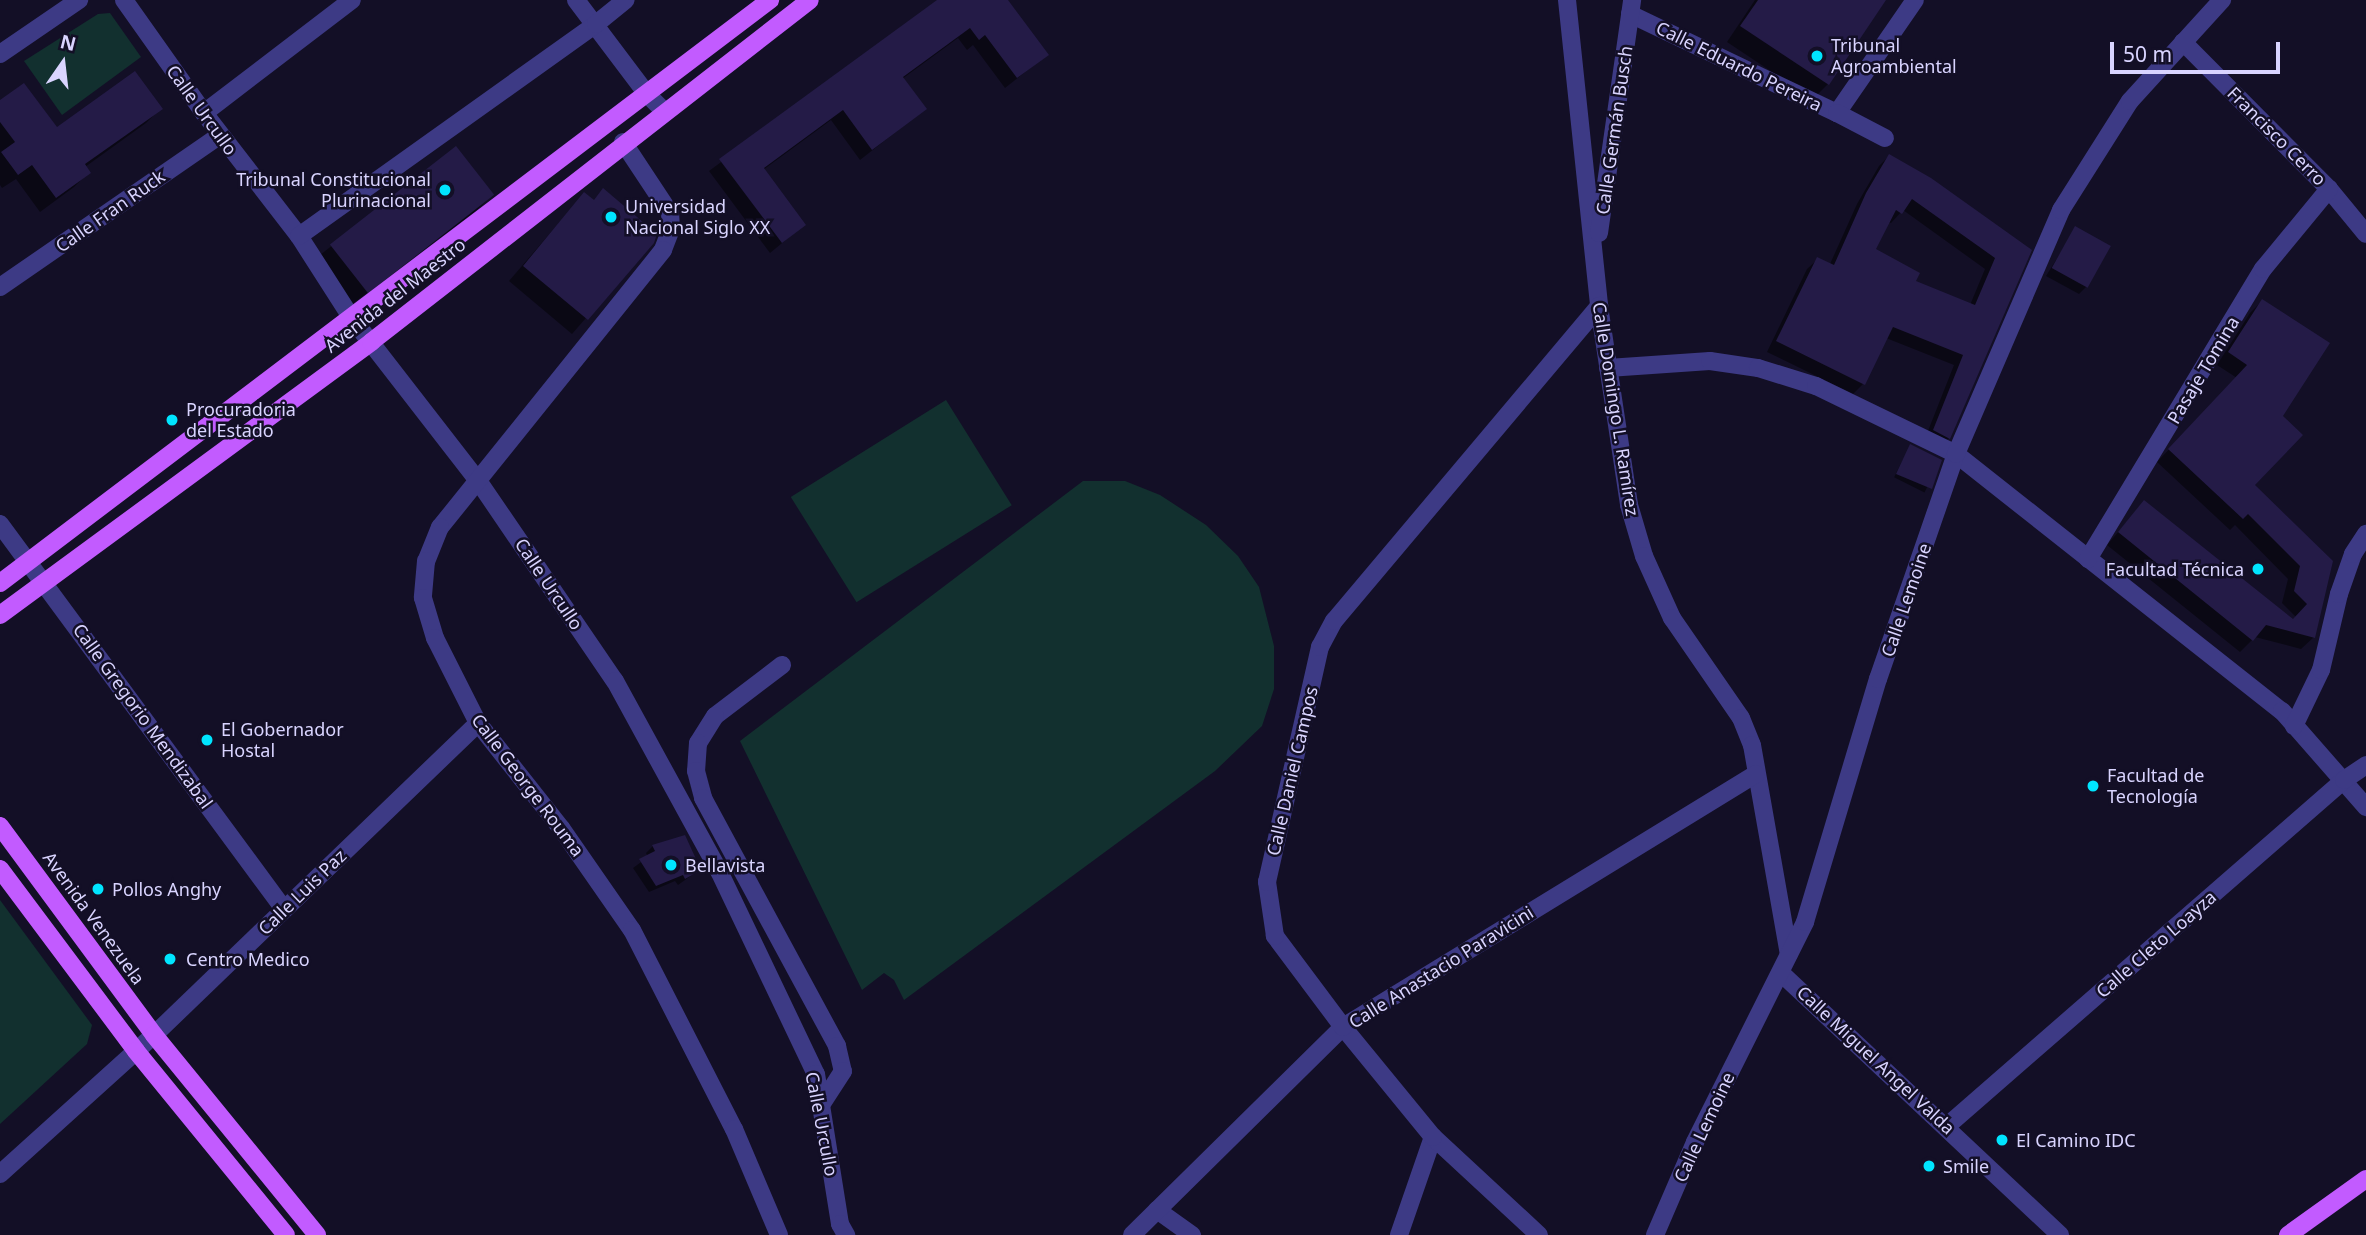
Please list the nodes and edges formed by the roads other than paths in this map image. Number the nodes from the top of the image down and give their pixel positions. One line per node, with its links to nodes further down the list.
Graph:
1 (79, 0): 14 (street)
2 (124, 0): 17 (street, Calle Urcullo)
3 (352, 0): 17 (street)
4 (576, 0): 12 (street)
5 (626, 0): 12 (street)
6 (770, 0): 15 (main road, Avenida del Maestro)
7 (810, 0): 16 (main road, Avenida del Maestro)
8 (1567, 0): 25 (street, Calle Domingo L. Ramírez)
9 (1915, 0): 18 (street, Calle Eduardo Pereira)
10 (2222, 0): 13 (street, Calle Lemoine)
11 (1631, 7): 18 (street, Calle Eduardo Pereira); 25 (street, Calle Germán Busch)
12 (596, 24): 15 (street); 24 (street)
13 (2183, 42): 22 (street, Francisco Cerro); 31 (street, Calle Lemoine)
14 (0, 54)
15 (646, 93): 16 (street); 28 (main road, Avenida del Maestro)
16 (665, 112): 21 (main road, Avenida del Maestro)
17 (204, 113): 19 (street, Calle Urcullo)
18 (1838, 113): 20 (street)
19 (220, 135): 24 (street, Calle Urcullo); 26 (street, Calle Fran Ruck)
20 (1885, 138)
21 (623, 142): 29 (main road, Avenida del Maestro); 32 (street, Calle George Rouma)
22 (2329, 189): 23 (street, Francisco Cerro); 35 (street, Pasaje Tomina)
23 (2366, 234)
24 (299, 236): 28 (street, Calle Urcullo)
25 (1595, 261): 27 (street, Calle Domingo L. Ramírez)
26 (0, 287)
27 (1599, 306): 30 (street, Calle Domingo L. Ramírez); 52 (street, Calle Daniel Campos)
28 (351, 317): 29 (street, Calle Urcullo); 36 (main road, Avenida del Maestro)
29 (371, 342): 32 (street, Calle Urcullo); 37 (main road, Avenida del Maestro)
30 (1608, 368): 31 (street); 44 (street, Calle Domingo L. Ramírez)
31 (1956, 454): 35 (street); 50 (street, Calle Lemoine)
32 (479, 482): 41 (street, Calle George Rouma); 55 (street, Calle Urcullo)
33 (0, 524): 36 (street, Calle Gregorio Mendizabal)
34 (2366, 534): 42 (street)
35 (2088, 559): 42 (street)
36 (30, 561): 37 (street, Calle Gregorio Mendizabal); 38 (main road, Avenida del Maestro)
37 (44, 582): 39 (main road, Avenida del Maestro); 49 (street, Calle Gregorio Mendizabal)
38 (0, 583)
39 (0, 615)
40 (782, 665): 55 (street)
41 (478, 723): 49 (street, Calle Luis Paz); 63 (street, Calle George Rouma)
42 (2294, 726): 45 (street)
43 (2366, 765): 45 (street, Calle Cleto Loayza)
44 (1756, 774): 50 (street, Calle Domingo L. Ramírez); 52 (street, Calle Anastacio Paravicini)
45 (2344, 780): 46 (street); 56 (street, Calle Cleto Loayza)
46 (2366, 807)
47 (0, 826): 53 (main road, Avenida Venezuela)
48 (0, 869): 54 (main road)
49 (285, 909): 53 (street, Calle Luis Paz)
50 (1789, 954): 51 (street, Calle Lemoine)
51 (1782, 973): 56 (street, Calle Miguel Angel Valda); 69 (street, Calle Lemoine)
52 (1343, 1027): 57 (street, Calle Daniel Campos); 60 (street, Calle Anastacio Paravicini)
53 (154, 1035): 54 (street, Calle Luis Paz); 62 (main road, Avenida Venezuela)
54 (136, 1051): 58 (street, Calle Luis Paz); 61 (main road)
55 (821, 1105): 64 (street, Calle Urcullo)
56 (1947, 1126): 70 (street, Calle Miguel Angel Valda)
57 (1433, 1136): 67 (street); 68 (street, Calle Daniel Campos)
58 (0, 1174)
59 (2366, 1179): 71 (main road)
60 (1157, 1210): 65 (street, Calle Anastacio Paravicini); 66 (street)
61 (286, 1235)
62 (317, 1235)
63 (779, 1235)
64 (846, 1235)
65 (1132, 1235)
66 (1192, 1235)
67 (1399, 1235)
68 (1539, 1235)
69 (1655, 1235)
70 (2060, 1235)
71 (2288, 1235)

